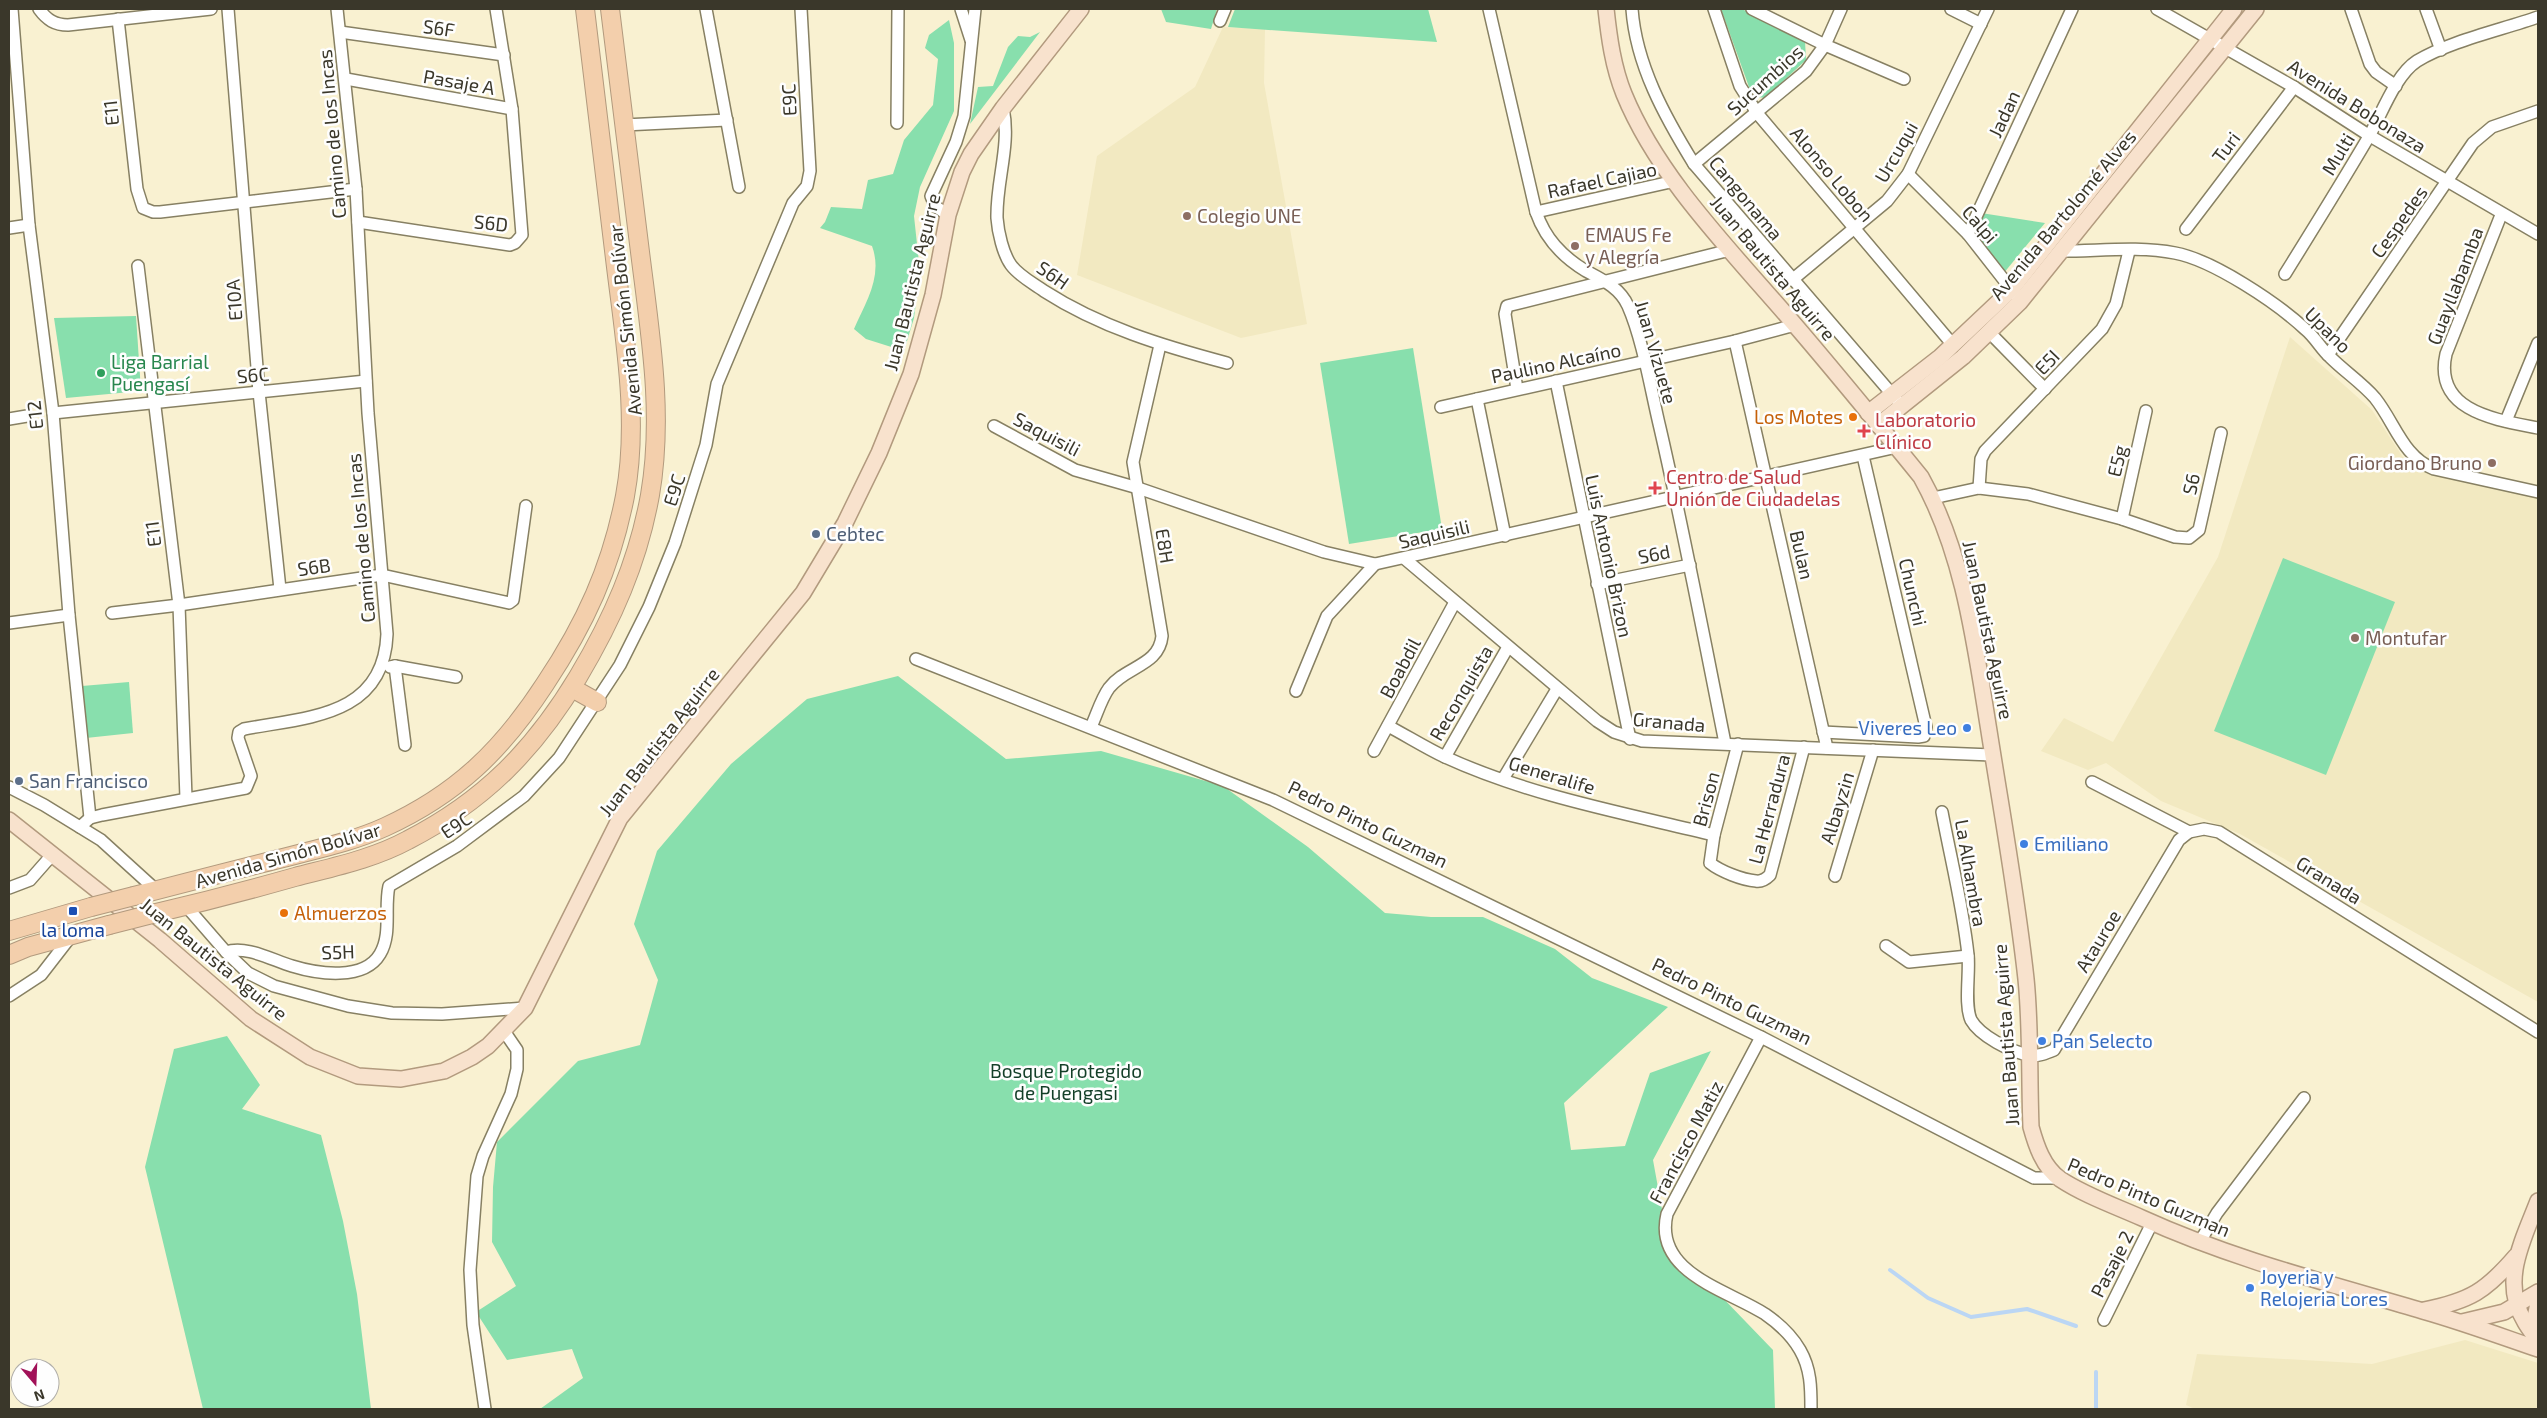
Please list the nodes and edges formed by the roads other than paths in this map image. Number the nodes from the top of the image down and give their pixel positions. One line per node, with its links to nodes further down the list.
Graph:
1 (12, 9): 64 (street, E12)
2 (40, 9): 31 (street)
3 (211, 9): 31 (street)
4 (228, 9): 59 (street, E10A)
5 (336, 9): 34 (street, Camino de los Incas)
6 (496, 9): 40 (street, Pasaje A)
7 (585, 9): 165 (highway, Avenida Simón Bolívar)
8 (610, 9): 51 (highway, Avenida Simón Bolívar)
9 (706, 9): 49 (street)
10 (801, 9): 136 (street, E9C)
11 (898, 9): 50 (street)
12 (961, 9): 36 (street)
13 (975, 9): 36 (street)
14 (1081, 9): 45 (main road, Juan Bautista Aguirre)
15 (1225, 9): 32 (street)
16 (1489, 9): 60 (street, Juan Vizuete)
17 (1606, 9): 55 (main road, Juan Bautista Aguirre)
18 (1632, 9): 53 (street, Cangonama)
19 (1714, 9): 48 (street, Alonso Lobon)
20 (1752, 9): 37 (street)
21 (1841, 9): 37 (street, Sucumbios)
22 (1951, 9): 33 (street)
23 (1988, 9): 33 (street, Urcuqui)
24 (2072, 9): 68 (street, Jadan)
25 (2157, 9): 35 (street, Avenida Bobonaza)
26 (2234, 9): 35 (main road, Avenida Bartolomé Alves)
27 (2256, 9): 38 (main road, Avenida Bartolomé Alves)
28 (2351, 9): 43 (street)
29 (2426, 9): 39 (street)
30 (2538, 17): 39 (street, Multi)
31 (118, 20): 59 (street, E11)
32 (1220, 22)
33 (1981, 24): 54 (street, Urcuqui)
34 (340, 32): 40 (street, S6F); 41 (street, Camino de los Incas)
35 (2210, 39): 38 (street, Avenida Bobonaza); 77 (main road, Avenida Bartolomé Alves)
36 (971, 41): 61 (street)
37 (1825, 45): 42 (street); 48 (street, Sucumbios)
38 (2225, 48): 44 (street, Avenida Bobonaza); 71 (main road, Avenida Bartolomé Alves)
39 (2441, 50): 43 (street, Multi)
40 (504, 55): 46 (street, Pasaje A)
41 (346, 79): 46 (street, Pasaje A); 58 (street, Camino de los Incas)
42 (1904, 79)
43 (2396, 86): 52 (street, Multi)
44 (2294, 87): 52 (street, Avenida Bobonaza); 67 (street, Turi)
45 (1003, 108): 61 (main road, Juan Bautista Aguirre); 82 (street, S6H)
46 (512, 109): 63 (street, S6D)
47 (2538, 111): 56 (street, Cespedes)
48 (1757, 112): 53 (street, Sucumbios); 66 (street, Alonso Lobon)
49 (727, 120): 51 (street); 57 (street)
50 (898, 123)
51 (624, 126): 133 (highway, Avenida Simón Bolívar)
52 (2370, 136): 56 (street, Avenida Bobonaza); 74 (street, Multi)
53 (1694, 164): 76 (street, Cangonama)
54 (1908, 174): 66 (street, Urcuqui); 68 (street, Calpi)
55 (1676, 182): 60 (street, Rafael Cajiao); 70 (main road, Juan Bautista Aguirre)
56 (2448, 182): 62 (street, Avenida Bobonaza); 84 (street, Cespedes)
57 (739, 186)
58 (356, 189): 59 (street); 63 (street, Camino de los Incas)
59 (244, 202): 91 (street, E10A)
60 (1536, 212): 75 (street, Juan Vizuete)
61 (948, 215): 174 (main road, Juan Bautista Aguirre)
62 (2501, 215): 69 (street, Avenida Bobonaza); 101 (street, Guayllabamba)
63 (358, 222): 87 (street, Camino de los Incas)
64 (28, 225): 65 (street); 97 (street, E12)
65 (9, 228)
66 (1855, 228): 76 (street, Urcuqui); 83 (street, Alonso Lobon)
67 (2186, 229)
68 (1968, 234): 77 (street, Calpi)
69 (2538, 234)
70 (1730, 250): 75 (street); 78 (main road, Juan Bautista Aguirre)
71 (2062, 251): 72 (street, Upano); 77 (main road, Avenida Bartolomé Alves)
72 (2129, 251): 84 (street, Upano); 90 (street, E5I)
73 (138, 266): 94 (street, E11)
74 (2285, 274)
75 (1606, 280): 85 (street, Juan Vizuete); 89 (street)
76 (1792, 280): 93 (street, Cangonama)
77 (2016, 296): 79 (main road, Avenida Bartolomé Alves); 83 (main road, Avenida Bartolomé Alves)
78 (1795, 325): 80 (street, Paulino Alcaíno); 100 (main road, Juan Bautista Aguirre)
79 (1990, 333): 90 (street); 93 (main road, Avenida Bartolomé Alves)
80 (1735, 341): 85 (street, Paulino Alcaíno); 107 (street, Bulan)
81 (2538, 343): 101 (street)
82 (1160, 345): 86 (street, S6H); 108 (street, E8H)
83 (1953, 345): 93 (main road, Avenida Bartolomé Alves)
84 (2328, 355): 110 (street, Upano)
85 (1644, 362): 88 (street, Paulino Alcaíno); 111 (street, Juan Vizuete)
86 (1227, 363)
87 (366, 381): 91 (street, S6C); 120 (street, Camino de los Incas)
88 (1556, 381): 89 (street, Paulino Alcaíno); 115 (street, Luis Antonio Brizon)
89 (1517, 389): 92 (street, Paulino Alcaíno)
90 (2045, 389): 109 (street, E5I)
91 (259, 392): 94 (street, S6C); 122 (street, E10A)
92 (1477, 399): 95 (street, Paulino Alcaíno); 116 (street)
93 (1897, 400): 100 (main road, Avenida Bartolomé Alves)
94 (155, 401): 97 (street, S6C); 124 (street, E11)
95 (1442, 407)
96 (2146, 411): 114 (street, E5g)
97 (53, 412): 126 (street, E12)
98 (27, 416): 99 (street)
99 (9, 419)
100 (1873, 419): 105 (main road, Juan Bautista Aguirre)
101 (2506, 422): 103 (street, Guayllabamba)
102 (994, 426): 108 (street, Saquisili)
103 (2538, 428)
104 (2221, 433): 114 (street, S6)
105 (1897, 447): 106 (street, Saquisili); 112 (main road, Juan Bautista Aguirre)
106 (1863, 456): 107 (street, Saquisili); 139 (street, Chunchi)
107 (1766, 477): 111 (street, Saquisili); 139 (street, Bulan)
108 (1138, 488): 118 (street, Saquisili); 138 (street, E8H)
109 (1979, 488): 112 (street); 114 (street)
110 (2538, 492)
111 (1676, 498): 115 (street, Saquisili); 119 (street, Juan Vizuete)
112 (1933, 498): 148 (main road, Juan Bautista Aguirre)
113 (526, 506): 120 (street, S6B)
114 (2122, 518)
115 (1583, 519): 116 (street, Saquisili); 121 (street, Luis Antonio Brizon)
116 (1505, 536): 117 (street, Saquisili)
117 (1405, 559): 118 (street, Saquisili); 123 (street, Granada)
118 (1375, 564): 135 (street)
119 (1690, 565): 121 (street, S6d); 141 (street, Juan Vizuete)
120 (382, 575): 122 (street, S6B); 131 (street, Camino de los Incas)
121 (1597, 584): 140 (street, Luis Antonio Brizon)
122 (280, 589): 124 (street, S6B)
123 (1455, 602): 128 (street, Granada); 137 (street, Boabdil)
124 (179, 606): 125 (street, S6B); 153 (street, E11)
125 (112, 613)
126 (69, 615): 127 (street); 155 (street, E12)
127 (9, 623)
128 (1508, 647): 134 (street, Granada); 149 (street, Reconquista)
129 (916, 659): 138 (street, Pedro Pinto Guzman)
130 (395, 666): 131 (street); 132 (street); 143 (street)
131 (380, 668): 153 (street, Camino de los Incas)
132 (456, 678)
133 (572, 688): 136 (highway); 166 (highway, Avenida Simón Bolívar)
134 (1557, 689): 140 (street, Granada); 150 (street)
135 (1296, 690)
136 (597, 702): 163 (street, E9C)
137 (1388, 726): 147 (street, Boabdil); 149 (street, Generalife)
138 (1091, 727): 177 (street, Pedro Pinto Guzman)
139 (1823, 732): 145 (street, Bulan)
140 (1630, 739): 141 (street, Granada)
141 (1725, 743): 142 (street, Granada)
142 (1738, 744): 144 (street, Granada); 159 (street, Brison)
143 (405, 745)
144 (1804, 747): 145 (street, Granada); 161 (street, La Herradura)
145 (1827, 748): 146 (street, Granada)
146 (1873, 750): 148 (street, Granada); 162 (street, Albayzin)
147 (1374, 751)
148 (1992, 755): 178 (main road, Juan Bautista Aguirre)
149 (1445, 756): 150 (street, Generalife)
150 (1503, 779): 159 (street, Generalife)
151 (2092, 782): 158 (street, Granada)
152 (9, 786): 157 (street)
153 (186, 798): 155 (street, Camino de los Incas)
154 (1942, 812): 172 (street, La Alhambra)
155 (90, 818): 157 (street)
156 (9, 820): 160 (main road, Juan Bautista Aguirre)
157 (80, 827): 165 (street)
158 (2190, 832): 176 (street, Granada); 178 (street, Atauroe)
159 (1714, 835): 161 (street, Brison)
160 (52, 855): 164 (street); 175 (main road, Juan Bautista Aguirre)
161 (1710, 863)
162 (1834, 876)
163 (389, 886): 170 (street, S5H)
164 (9, 888)
165 (156, 890): 167 (highway, Avenida Simón Bolívar, bridge)
166 (186, 906): 168 (highway, Avenida Simón Bolívar, bridge); 170 (street)
167 (9, 931)
168 (72, 935): 171 (highway, Avenida Simón Bolívar); 173 (street)
169 (1886, 946): 172 (street)
170 (226, 952): 174 (street)
171 (9, 955)
172 (1968, 956): 178 (street, La Alhambra)
173 (9, 996)
174 (525, 1008): 175 (main road, Juan Bautista Aguirre)
175 (504, 1031): 192 (street)
176 (2538, 1032)
177 (1761, 1037): 180 (street, Pedro Pinto Guzman); 193 (street, Francisco Matiz)
178 (2029, 1055): 180 (main road, Juan Bautista Aguirre)
179 (2304, 1098): 183 (street)
180 (2060, 1178): 182 (main road, Pedro Pinto Guzman)
181 (2538, 1201): 184 (main road)
182 (2152, 1223): 183 (main road, Pedro Pinto Guzman); 189 (street, Pasaje 2)
183 (2199, 1242): 188 (main road, Pedro Pinto Guzman)
184 (2517, 1255): 187 (main road); 188 (main road)
185 (2538, 1292): 187 (main road)
186 (2538, 1303): 191 (main road)
187 (2517, 1306): 190 (main road); 191 (main road)
188 (2421, 1310): 190 (main road, Pedro Pinto Guzman)
189 (2104, 1320)
190 (2461, 1322): 191 (main road, Pedro Pinto Guzman)
191 (2537, 1342)
192 (485, 1409)
193 (1811, 1409)

